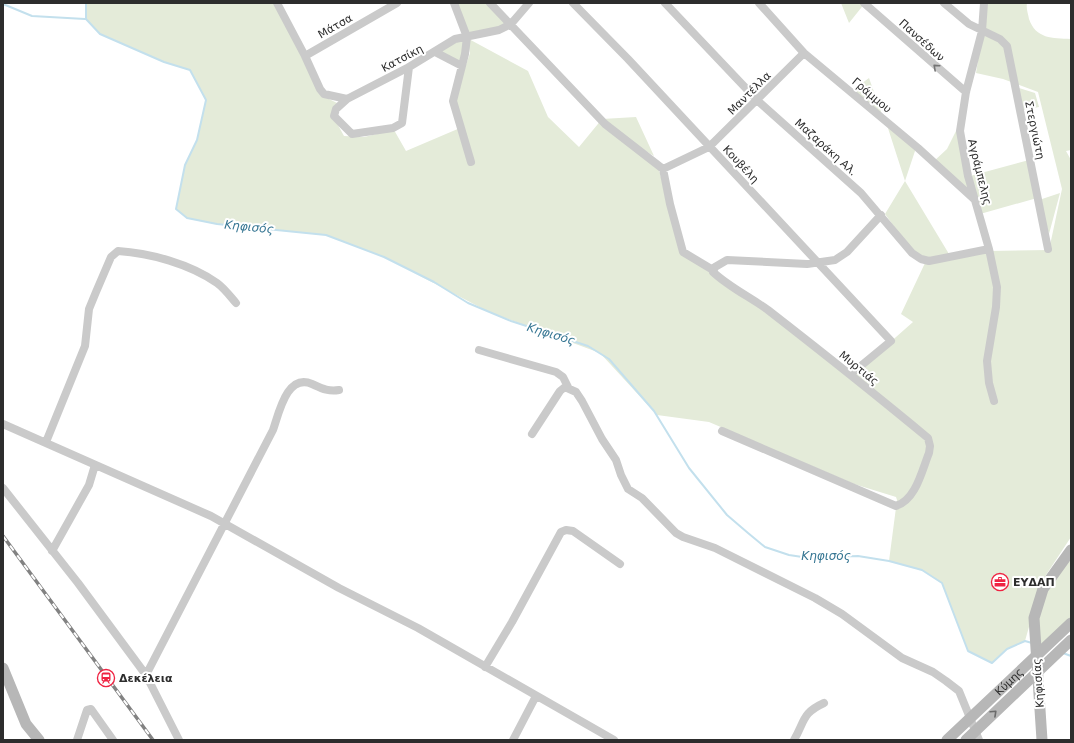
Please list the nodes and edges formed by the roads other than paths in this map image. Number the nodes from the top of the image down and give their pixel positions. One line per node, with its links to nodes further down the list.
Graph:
1 (277, 3): 17 (street)
2 (397, 3): 17 (street, Μάτσα)
3 (454, 3): 14 (street)
4 (490, 3): 12 (street)
5 (529, 3): 12 (street)
6 (573, 3): 23 (street, Κουβέλη)
7 (665, 3): 22 (street, Μαζαράκη Αλ.)
8 (759, 3): 16 (street, Γράμμου)
9 (864, 3): 20 (street, Πανσέδων, one-way to 9)
10 (944, 3): 13 (street, Στεργιώτη)
11 (984, 3): 13 (street, Αγράμπελης)
12 (510, 24): 14 (street, Κατσίκη); 25 (street)
13 (982, 31): 20 (street, Αγράμπελης); 29 (street, Στεργιώτη)
14 (467, 37): 15 (street, Κατσίκη); 18 (street)
15 (435, 52): 18 (street); 19 (street, Κατσίκη)
16 (804, 53): 22 (street, Μαντέλλα); 26 (street, Γράμμου)
17 (305, 56): 21 (street)
18 (462, 66): 24 (street)
19 (409, 67): 21 (street, Κατσίκη); 21 (street)
20 (966, 92): 26 (street, Αγράμπελης)
21 (346, 99)
22 (758, 101): 23 (street, Μαντέλλα); 27 (street, Μαζαράκη Αλ.)
23 (710, 147): 25 (street, Μαντέλλα); 30 (street, Κουβέλη)
24 (471, 162)
25 (663, 169): 31 (street, Μυρτιάς)
26 (975, 200): 28 (street, Αγράμπελης)
27 (881, 215): 28 (street, Μαζαράκη Αλ.); 30 (street)
28 (989, 249): 37 (street, Αγράμπελης)
29 (1048, 249)
30 (819, 263): 31 (street); 34 (street, Κουβέλη)
31 (713, 270): 34 (street, Μυρτιάς)
32 (236, 303): 41 (street)
33 (479, 350): 35 (street)
34 (851, 374): 39 (street, Μυρτιάς)
35 (568, 387): 40 (street); 64 (street)
36 (339, 390): 44 (street)
37 (994, 401)
38 (3, 424): 41 (street)
39 (722, 431)
40 (532, 434)
41 (46, 442): 42 (street)
42 (95, 466): 44 (street); 46 (street)
43 (3, 488): 46 (street)
44 (224, 523): 50 (street); 52 (street)
45 (1071, 550): 65 (main road, Κηφισίας)
46 (52, 551): 52 (street)
47 (620, 564): 50 (street)
48 (1071, 623): 62 (main road, Κύμης, bridge)
49 (1071, 640): 63 (main road, Κύμης, one-way to 49, bridge)
50 (485, 667): 53 (street)
51 (3, 668): 55 (main road)
52 (146, 675): 58 (street)
53 (536, 696): 59 (street); 60 (street)
54 (824, 703): 61 (street)
55 (39, 740)
56 (77, 740): 57 (street)
57 (113, 740)
58 (179, 740)
59 (513, 740)
60 (614, 740)
61 (794, 740)
62 (947, 740)
63 (966, 740)
64 (979, 740)
65 (1042, 740)

